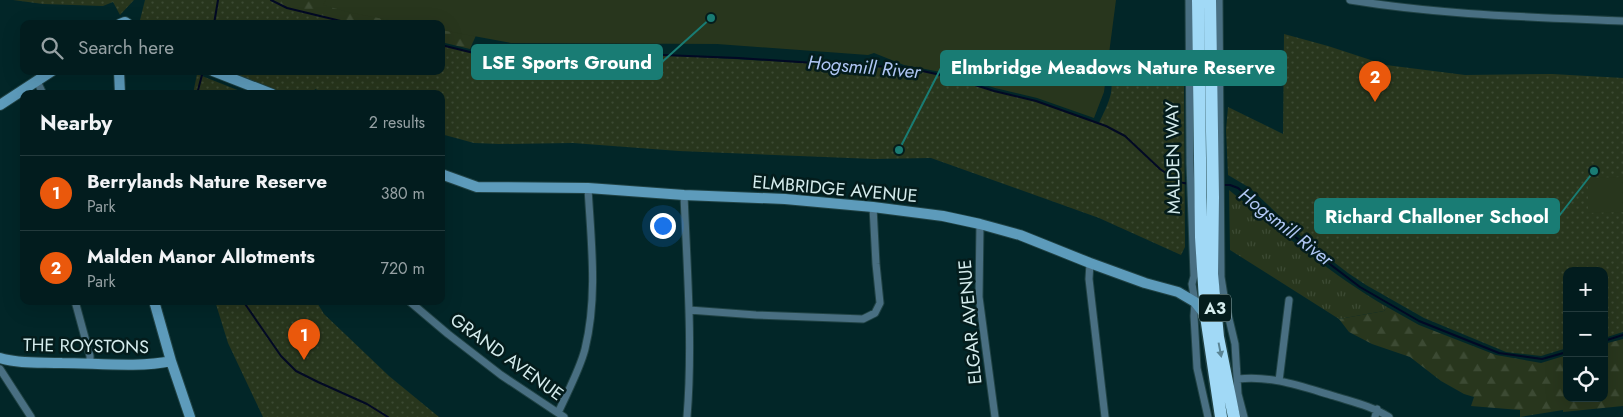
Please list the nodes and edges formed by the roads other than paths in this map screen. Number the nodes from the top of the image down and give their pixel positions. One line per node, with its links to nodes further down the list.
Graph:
1 (1189, 0): 17 (street, MALDEN WAY)
2 (1198, 0): 17 (highway, MALDEN WAY / A3)
3 (1210, 0): 17 (highway, MALDEN WAY / A3)
4 (1219, 0): 17 (street, MALDEN WAY)
5 (1350, 0): 6 (street)
6 (1623, 22)
7 (46, 75): 10 (street)
8 (119, 75): 13 (street)
9 (224, 75): 14 (street)
10 (37, 81): 11 (street); 12 (street)
11 (23, 90)
12 (41, 90)
13 (120, 90)
14 (262, 90)
15 (20, 92): 16 (street)
16 (0, 105)
17 (1206, 164): 21 (highway, MALDEN WAY / A3); 21 (street, MALDEN WAY)
18 (445, 175): 19 (street, ELMBRIDGE AVENUE)
19 (588, 188): 20 (street, ELMBRIDGE AVENUE); 41 (street)
20 (684, 195): 22 (street, ELMBRIDGE AVENUE); 32 (street)
21 (1206, 197): 25 (street, MALDEN WAY); 33 (highway, A3); 38 (street); 49 (highway, A3, one-way to 49)
22 (873, 207): 23 (street, ELMBRIDGE AVENUE); 32 (street)
23 (980, 224): 24 (street, ELMBRIDGE AVENUE); 45 (street, ELGAR AVENUE)
24 (1090, 264): 26 (street, ELMBRIDGE AVENUE); 46 (street)
25 (1192, 284): 26 (street); 28 (street, MALDEN WAY)
26 (1178, 292): 28 (street, ELMBRIDGE AVENUE)
27 (1289, 300): 39 (street)
28 (1195, 302): 33 (street, ELMBRIDGE AVENUE); 47 (street, MALDEN WAY)
29 (77, 305): 36 (street)
30 (155, 305): 35 (street)
31 (414, 305): 41 (street, GRAND AVENUE)
32 (689, 310): 44 (street)
33 (1206, 316): 48 (highway, A3)
34 (0, 358): 36 (street, THE ROYSTONS)
35 (171, 361): 36 (street, THE ROYSTONS); 43 (street)
36 (90, 363)
37 (0, 369): 42 (street)
38 (1238, 379): 39 (street); 50 (street)
39 (1279, 381): 40 (street)
40 (1377, 409): 51 (street); 52 (street)
41 (561, 415)
42 (31, 417)
43 (190, 417)
44 (687, 417)
45 (995, 417)
46 (1105, 417)
47 (1208, 417)
48 (1221, 417)
49 (1234, 417)
50 (1244, 417)
51 (1375, 417)
52 (1388, 417)

